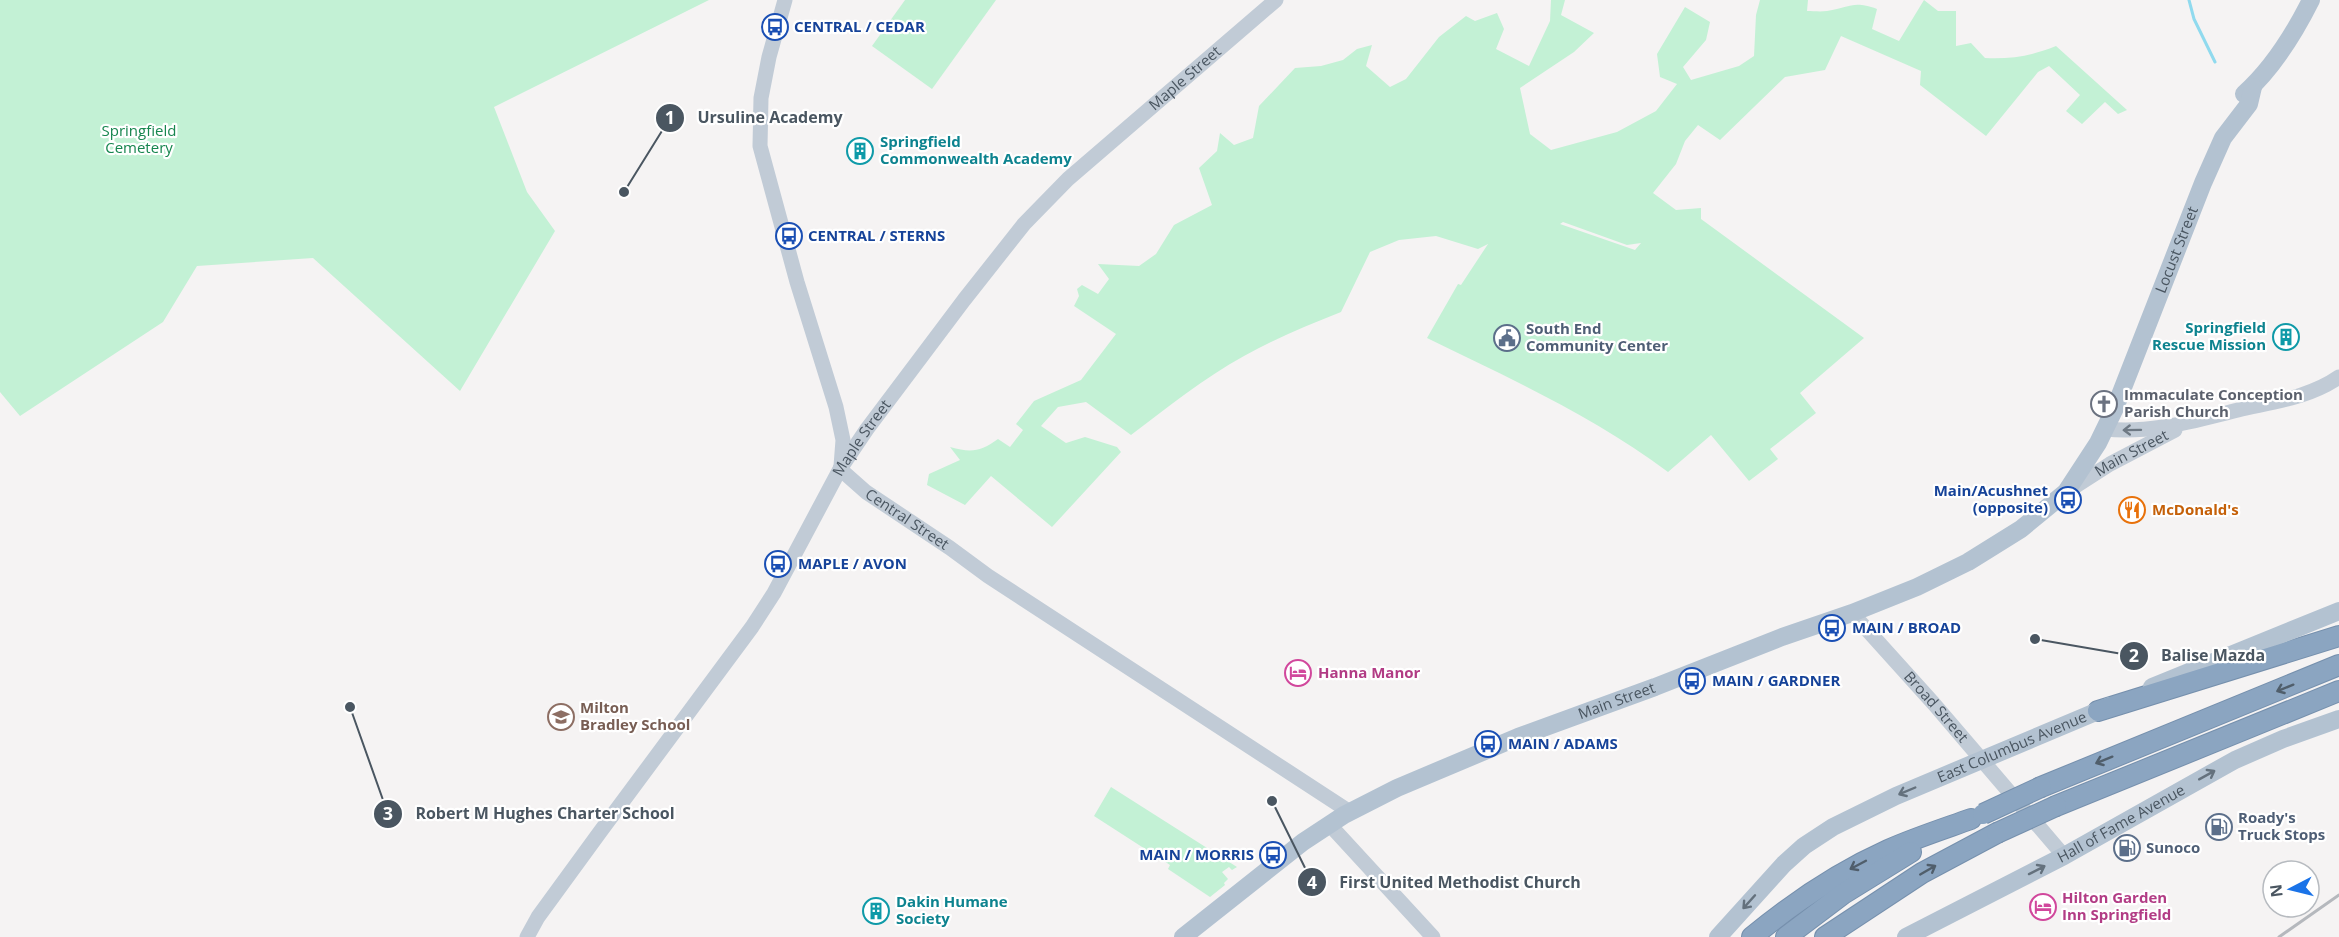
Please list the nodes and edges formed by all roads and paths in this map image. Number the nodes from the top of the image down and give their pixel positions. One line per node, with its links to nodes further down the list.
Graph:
1 (785, 0): 7 (main road)
2 (1276, 0): 7 (main road, Maple Street)
3 (2311, 0): 6 (main road, Locust Street)
4 (2339, 377): 5 (main road, Main Street)
5 (2200, 420): 6 (main road, Main Street, one-way to 6); 8 (main road, Main Street)
6 (2105, 429): 8 (main road, Main Street)
7 (840, 469): 19 (main road, Central Street); 23 (main road, Maple Street)
8 (2066, 492): 10 (main road, Main Street)
9 (2339, 611): 15 (main road, East Columbus Avenue)
10 (1852, 613): 18 (main road, Broad Street); 19 (main road, Main Street)
11 (2339, 636): 15 (highway)
12 (2339, 665): 20 (highway, one-way to 20, bridge)
13 (2339, 691): 16 (highway)
14 (2339, 698): 16 (highway)
15 (2098, 711): 18 (main road, East Columbus Avenue)
16 (2288, 712): 29 (highway, one-way to 16, bridge)
17 (2339, 719): 22 (main road, Hall of Fame Avenue, one-way to 17)
18 (1980, 760): 22 (main road, Broad Street); 26 (main road, East Columbus Avenue, one-way to 26)
19 (1350, 812): 21 (main road, Main Street)
20 (1977, 817): 27 (highway, one-way to 27); 28 (highway)
21 (1329, 824): 24 (main road, Main Street); 25 (main road)
22 (2064, 856): 30 (main road, Hall of Fame Avenue, one-way to 22)
23 (525, 936)
24 (1183, 937)
25 (1433, 937)
26 (1718, 937)
27 (1752, 937)
28 (1786, 937)
29 (1825, 937)
30 (1905, 937)

